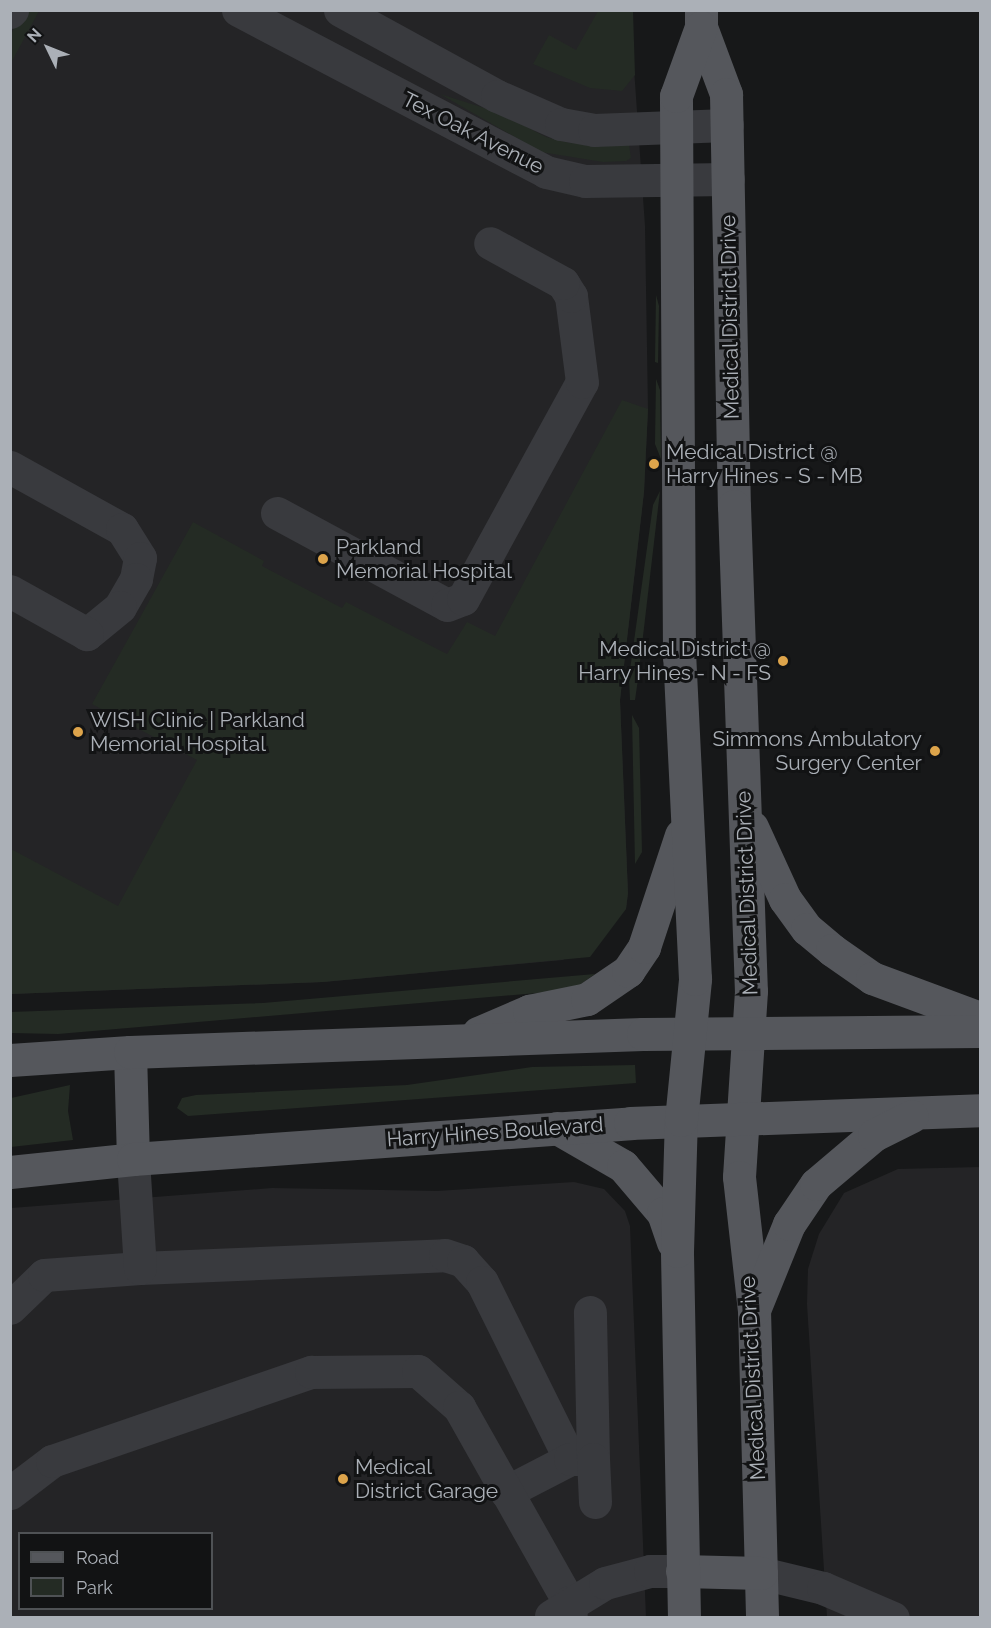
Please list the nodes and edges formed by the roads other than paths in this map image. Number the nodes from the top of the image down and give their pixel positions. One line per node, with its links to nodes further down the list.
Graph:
1 (238, 10): 7 (street, Tex Oak Avenue)
2 (340, 10): 5 (street)
3 (701, 19): 4 (main road, Medical District Drive); 5 (main road, Medical District Drive)
4 (727, 124): 5 (street); 6 (main road, Medical District Drive)
5 (676, 128): 7 (main road, Medical District Drive)
6 (728, 179): 7 (street, Tex Oak Avenue); 13 (main road, Medical District Drive)
7 (676, 181): 12 (main road, Medical District Drive)
8 (490, 243): 10 (street)
9 (10, 467): 11 (street)
10 (277, 513)
11 (10, 591)
12 (689, 807): 17 (main road, Medical District Drive); 18 (main road)
13 (744, 809): 14 (main road); 16 (main road, Medical District Drive)
14 (981, 1018)
15 (981, 1031): 16 (main road)
16 (748, 1032): 17 (main road); 23 (main road, Medical District Drive)
17 (688, 1034): 18 (main road); 24 (main road, Medical District Drive)
18 (463, 1040): 19 (main road)
19 (130, 1052): 20 (main road); 26 (main road)
20 (10, 1060)
21 (981, 1110): 22 (main road, Harry Hines Boulevard)
22 (919, 1113): 23 (main road, Harry Hines Boulevard); 33 (main road)
23 (742, 1117): 24 (main road, Harry Hines Boulevard); 33 (main road, Medical District Drive)
24 (681, 1120): 25 (main road, Harry Hines Boulevard); 28 (main road, Medical District Drive)
25 (557, 1128): 26 (main road, Harry Hines Boulevard); 28 (main road)
26 (133, 1159): 27 (main road, Harry Hines Boulevard); 29 (street)
27 (10, 1172)
28 (677, 1251): 39 (main road, Medical District Drive)
29 (140, 1268): 31 (street); 35 (street)
30 (10, 1275): 31 (street)
31 (44, 1275): 32 (street)
32 (10, 1308)
33 (754, 1310): 40 (main road, Medical District Drive)
34 (590, 1312): 35 (street)
35 (581, 1459): 36 (street); 38 (street)
36 (506, 1492): 37 (street); 41 (street)
37 (10, 1493)
38 (595, 1502)
39 (682, 1570): 40 (main road); 41 (street); 42 (main road, Medical District Drive)
40 (761, 1573): 43 (main road, Medical District Drive); 44 (street)
41 (563, 1612)
42 (684, 1617)
43 (762, 1617)
44 (893, 1617)

